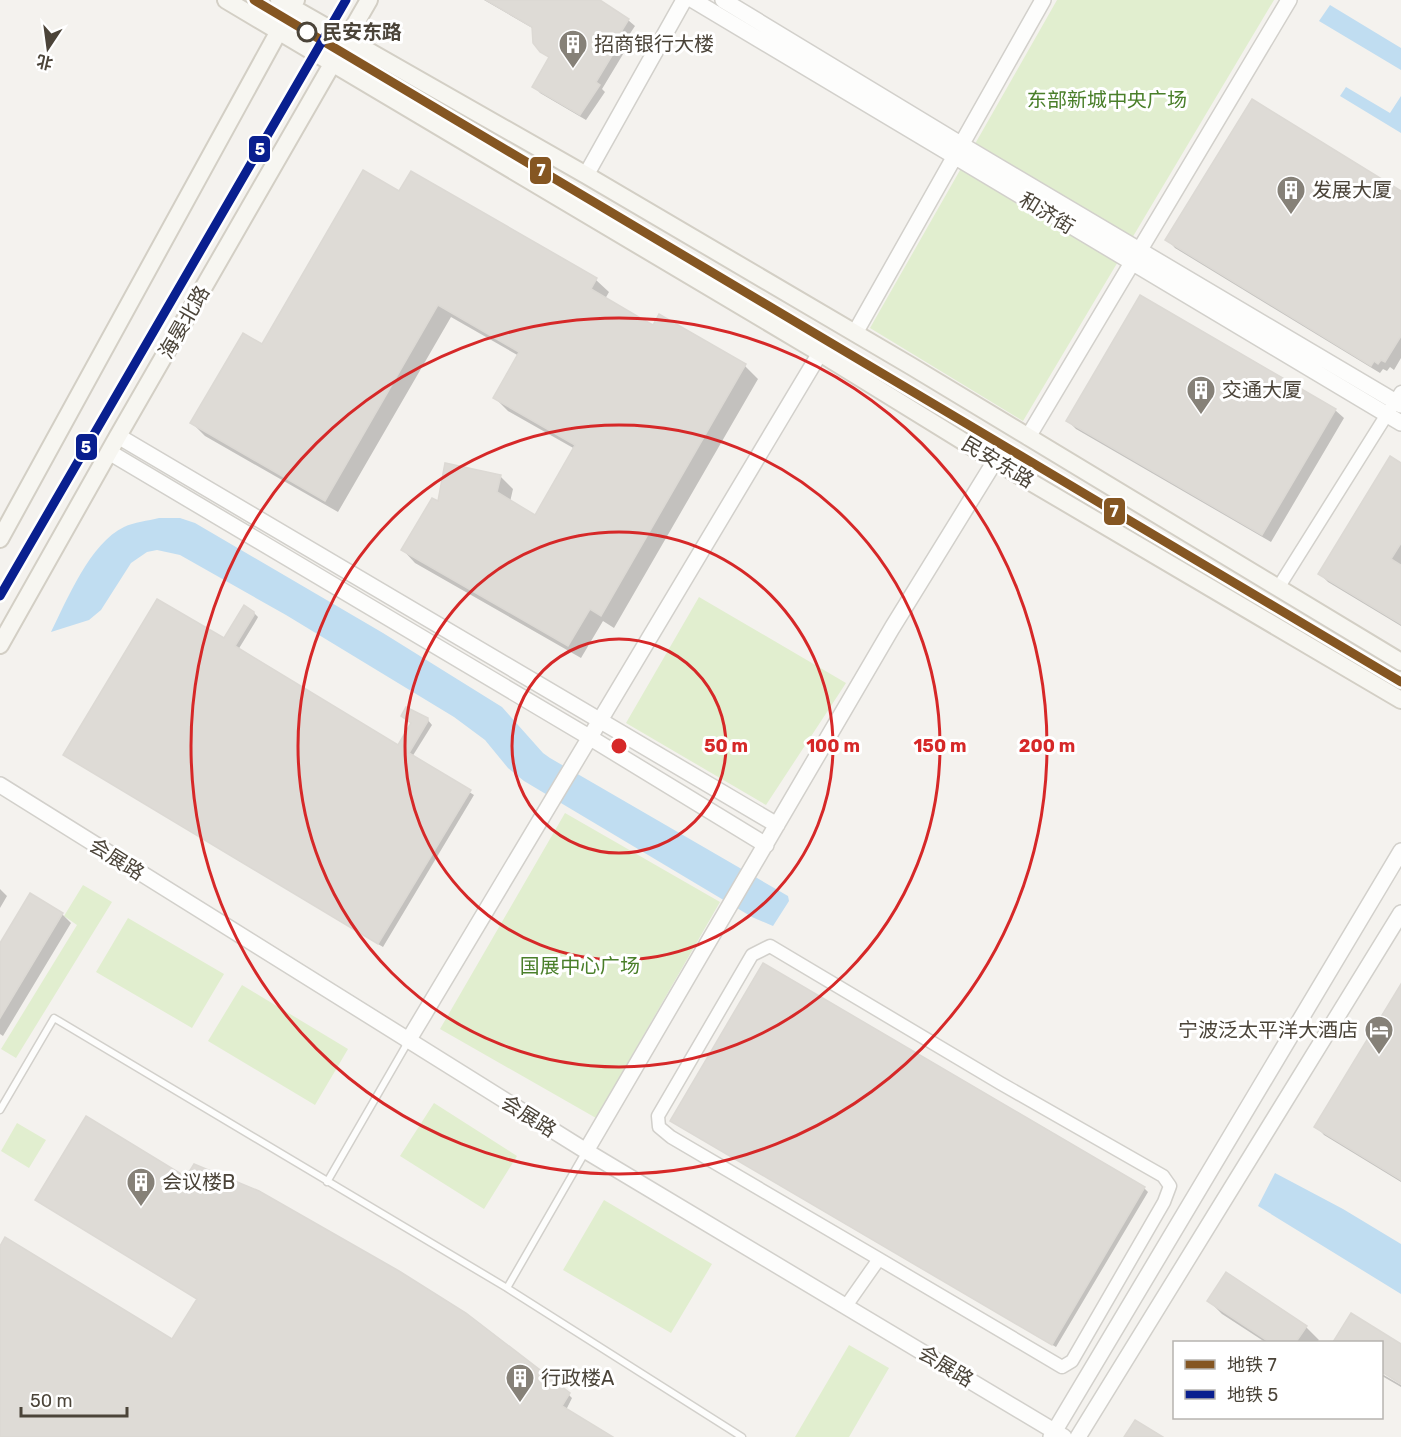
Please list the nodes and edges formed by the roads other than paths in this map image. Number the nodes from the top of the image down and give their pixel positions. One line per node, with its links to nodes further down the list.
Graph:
1 (226, 0): 9 (main road, 民安东路)
2 (369, 0): 10 (main road, 海晏北路)
3 (684, 0): 13 (street)
4 (693, 0): 12 (street, 和济街)
5 (723, 0): 12 (street, 和济街)
6 (1043, 0): 12 (street)
7 (1289, 0): 14 (street)
8 (289, 3): 9 (main road); 10 (main road, 民安东路)
9 (279, 31): 11 (main road, 民安东路); 25 (main road)
10 (346, 39): 11 (main road, 海晏北路); 13 (main road, 民安东路)
11 (333, 63): 17 (main road, 民安东路); 21 (main road, 海晏北路)
12 (959, 151): 14 (street, 和济街); 15 (street, 和济街); 16 (street)
13 (586, 175): 16 (main road, 民安东路)
14 (1140, 250): 15 (street); 18 (street, 和济街)
15 (1131, 264): 19 (street, 和济街); 22 (street)
16 (855, 333): 22 (main road, 民安东路)
17 (820, 353): 24 (main road, 民安东路); 30 (street)
18 (1399, 400): 19 (street)
19 (1387, 415): 20 (street, 和济街); 26 (street)
20 (1401, 423)
21 (118, 436): 23 (main road, 海晏北路); 30 (street)
22 (1028, 437): 26 (main road, 民安东路)
23 (109, 452): 27 (main road, 海晏北路); 31 (street)
24 (995, 461): 29 (main road, 民安东路); 33 (street)
25 (0, 539)
26 (1278, 588): 28 (main road, 民安东路)
27 (0, 645)
28 (1401, 662)
29 (1401, 700)
30 (599, 720): 31 (street); 33 (street)
31 (590, 737): 34 (street); 37 (street)
32 (0, 786): 37 (street, 会展路)
33 (777, 825): 34 (street)
34 (766, 844): 39 (street)
35 (1401, 851): 44 (street)
36 (1401, 913): 46 (street)
37 (408, 1041): 39 (street, 会展路); 40 (lane)
38 (0, 1110): 40 (lane)
39 (586, 1151): 42 (lane); 43 (street, 会展路)
40 (327, 1182): 42 (lane)
41 (879, 1259): 41 (street); 43 (street)
42 (507, 1288): 45 (lane)
43 (846, 1306): 44 (street, 会展路)
44 (1057, 1435)
45 (742, 1437)
46 (1078, 1437)

